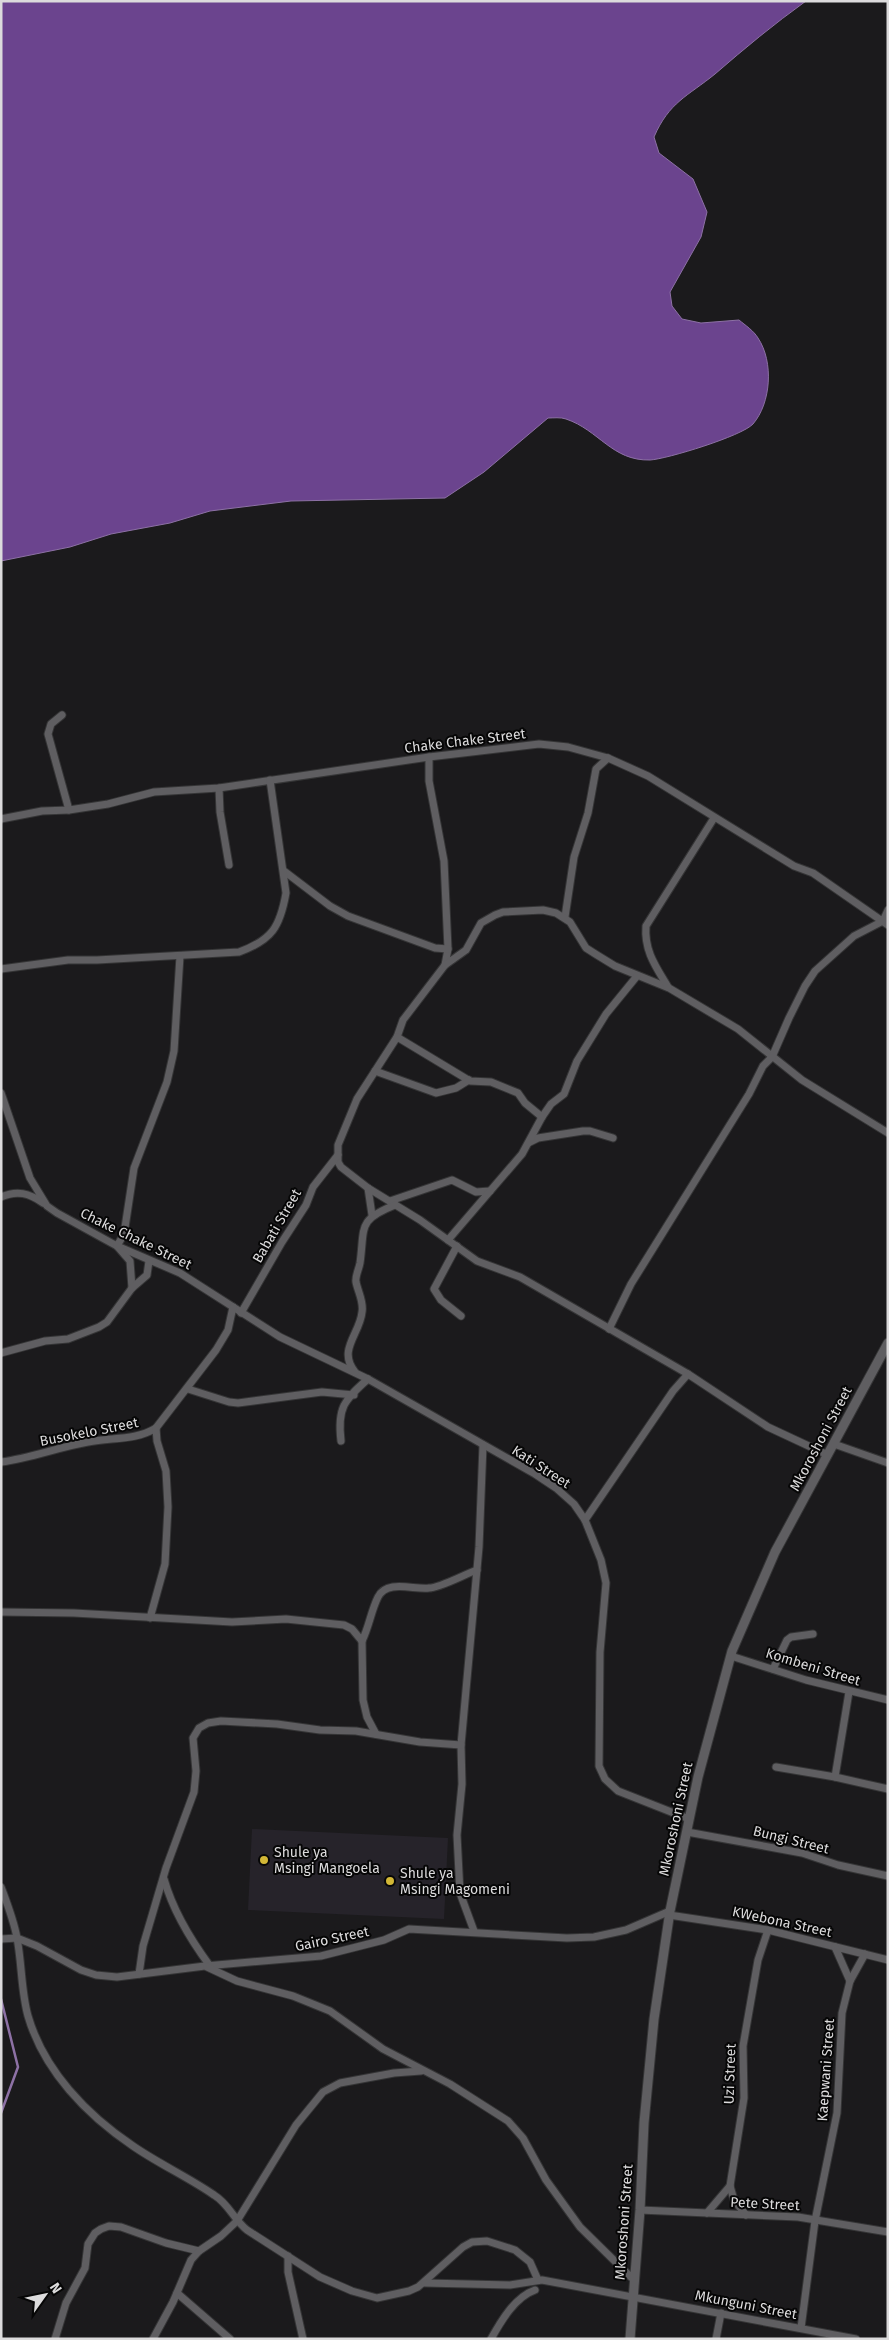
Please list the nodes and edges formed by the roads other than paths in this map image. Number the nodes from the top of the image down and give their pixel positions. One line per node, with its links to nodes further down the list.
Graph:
1 (62, 715): 6 (street)
2 (429, 757): 3 (street, Chake Chake Street); 4 (street, Chake Chake Street); 14 (street)
3 (608, 758): 7 (street, Chake Chake Street); 12 (street)
4 (270, 780): 5 (street, Chake Chake Street); 10 (street)
5 (219, 788): 6 (street, Chake Chake Street); 9 (street)
6 (69, 810): 8 (street, Chake Chake Street)
7 (714, 818): 13 (street, Chake Chake Street); 19 (street)
8 (1, 819)
9 (229, 865)
10 (284, 871): 14 (street); 15 (street)
11 (888, 910): 13 (street)
12 (565, 917): 16 (street); 18 (street)
13 (885, 923): 21 (street)
14 (448, 949): 16 (street)
15 (180, 956): 17 (street); 38 (street)
16 (445, 965): 20 (street)
17 (1, 969)
18 (637, 976): 19 (street); 26 (street)
19 (668, 988): 21 (street)
20 (397, 1037): 22 (street); 23 (street)
21 (772, 1056): 27 (street); 45 (street)
22 (375, 1071): 23 (street); 30 (street)
23 (469, 1080): 26 (street)
24 (1, 1093): 25 (street, Chake Chake Street)
25 (4, 1106): 35 (street, Chake Chake Street)
26 (542, 1117): 29 (street)
27 (888, 1133)
28 (613, 1138): 29 (street)
29 (528, 1144): 32 (street)
30 (338, 1155): 31 (street); 43 (street, Babati Street)
31 (368, 1188): 34 (street); 36 (street)
32 (490, 1191): 34 (street); 37 (street)
33 (1, 1196): 35 (street)
34 (392, 1203): 36 (street); 37 (street)
35 (47, 1206): 38 (street, Chake Chake Street)
36 (372, 1215): 48 (street)
37 (448, 1240): 39 (street)
38 (117, 1246): 40 (street, Chake Chake Street); 41 (street)
39 (457, 1246): 44 (street); 45 (street)
40 (150, 1261): 41 (street); 42 (street, Chake Chake Street)
41 (132, 1288): 47 (street)
42 (233, 1307): 43 (street, Chake Chake Street); 51 (street, Busokelo Street)
43 (241, 1313): 48 (street, Kati Street)
44 (461, 1316)
45 (609, 1329): 49 (street)
46 (888, 1343): 55 (street, Mkoroshoni Street)
47 (1, 1353)
48 (357, 1374): 50 (street, Kati Street)
49 (688, 1374): 57 (street); 60 (street)
50 (368, 1379): 52 (street); 56 (street, Kati Street)
51 (188, 1389): 52 (street); 53 (street, Busokelo Street)
52 (354, 1394): 54 (street)
53 (156, 1428): 58 (street, Busokelo Street); 63 (street)
54 (342, 1441)
55 (834, 1444): 57 (street, Mkoroshoni Street); 59 (street)
56 (483, 1445): 60 (street, Kati Street); 61 (street)
57 (828, 1455): 66 (street, Mkoroshoni Street)
58 (1, 1462)
59 (888, 1462)
60 (585, 1520): 75 (street, Kati Street)
61 (477, 1570): 65 (street); 71 (street)
62 (1, 1612): 63 (street)
63 (150, 1618): 65 (street)
64 (813, 1634): 67 (street)
65 (362, 1641): 70 (street)
66 (731, 1656): 67 (street, Kombeni Street); 75 (street, Mkoroshoni Street)
67 (773, 1669): 68 (street, Kombeni Street)
68 (849, 1692): 69 (street, Kombeni Street); 73 (street)
69 (888, 1700)
70 (376, 1734): 71 (street); 78 (street)
71 (461, 1745): 82 (street)
72 (776, 1767): 73 (street)
73 (835, 1777): 74 (street)
74 (888, 1789)
75 (689, 1819): 76 (street, Mkoroshoni Street)
76 (687, 1832): 77 (street, Bungi Street); 80 (street, Mkoroshoni Street)
77 (888, 1876)
78 (164, 1879): 88 (street); 89 (street)
79 (1, 1887): 84 (street)
80 (670, 1913): 81 (street, KWebona Street); 82 (street, Gairo Street); 93 (street, Mkoroshoni Street)
81 (768, 1930): 85 (street, KWebona Street); 92 (street, Uzi Street)
82 (474, 1931): 88 (street, Gairo Street)
83 (1, 1938): 84 (street, Gairo Street)
84 (17, 1938): 89 (street, Gairo Street); 97 (street)
85 (835, 1946): 86 (street, KWebona Street); 90 (street)
86 (865, 1954): 87 (street, KWebona Street); 90 (street, Kaepwani Street)
87 (888, 1960)
88 (208, 1966): 89 (street, Gairo Street); 91 (street)
89 (139, 1974)
90 (850, 1980): 96 (street, Kaepwani Street)
91 (422, 2071): 97 (street); 102 (street)
92 (730, 2186): 94 (street); 95 (street)
93 (640, 2210): 94 (street, Pete Street); 102 (street, Mkoroshoni Street)
94 (707, 2213): 95 (street, Pete Street)
95 (746, 2215): 96 (street, Pete Street)
96 (815, 2220): 98 (street, Pete Street); 108 (street, Kaepwani Street)
97 (237, 2221): 99 (street); 100 (street)
98 (888, 2232)
99 (199, 2251): 105 (street); 109 (street)
100 (288, 2256): 103 (street); 112 (street)
101 (538, 2280): 103 (street, Mkunguni Street); 103 (street); 106 (street, Mkunguni Street)
102 (634, 2280): 106 (street, Mkoroshoni Street)
103 (425, 2283)
104 (535, 2290): 113 (street)
105 (177, 2293): 110 (street); 111 (street)
106 (632, 2295): 107 (street, Mkunguni Street); 114 (street, Mkoroshoni Street)
107 (721, 2313): 108 (street, Mkunguni Street); 115 (street)
108 (801, 2328): 116 (street, Mkunguni Street)
109 (55, 2339)
110 (153, 2339)
111 (230, 2339)
112 (303, 2339)
113 (491, 2339)
114 (630, 2339)
115 (716, 2339)
116 (856, 2339)

